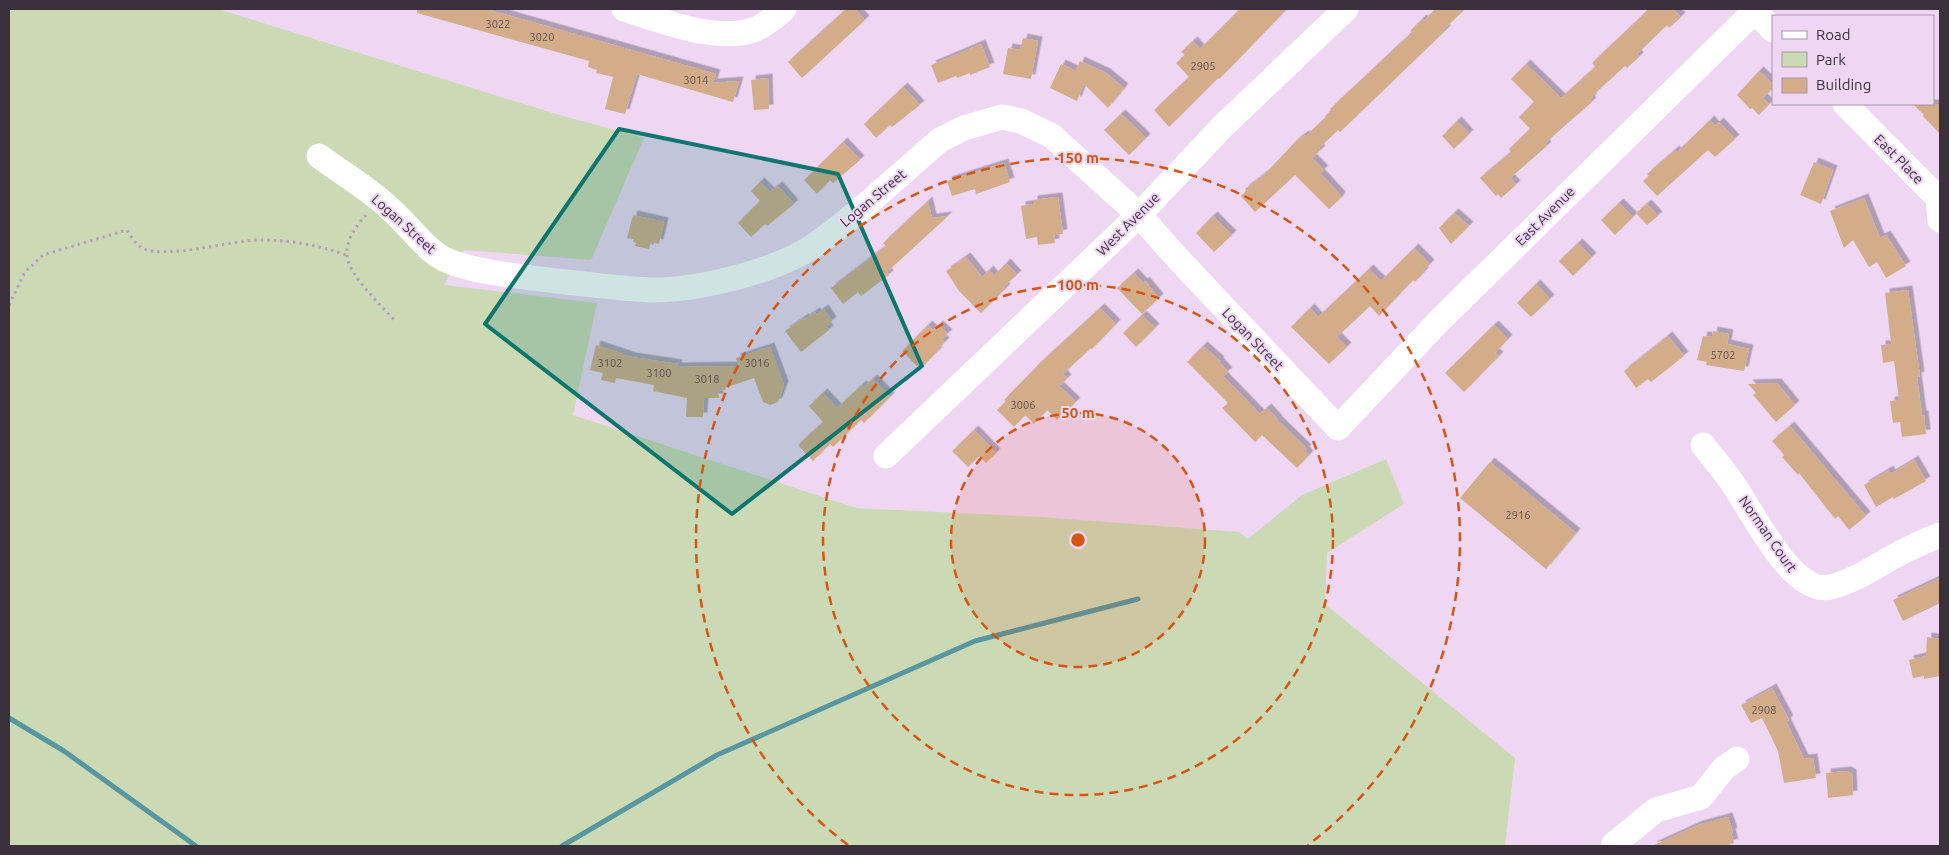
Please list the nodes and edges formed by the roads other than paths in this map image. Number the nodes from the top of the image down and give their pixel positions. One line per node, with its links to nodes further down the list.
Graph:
1 (624, 9): 2 (street)
2 (784, 9)
3 (1346, 9): 9 (street, West Avenue)
4 (1756, 10): 5 (street); 10 (street, East Avenue)
5 (1772, 29)
6 (1846, 105): 8 (street, East Place)
7 (319, 156): 9 (street, Logan Street)
8 (1939, 205)
9 (1139, 215): 10 (street, Logan Street); 12 (street, West Avenue)
10 (1338, 428)
11 (1703, 445): 13 (street, Norman Court)
12 (886, 456)
13 (1940, 536)
14 (1738, 759): 15 (street)
15 (1613, 842)

